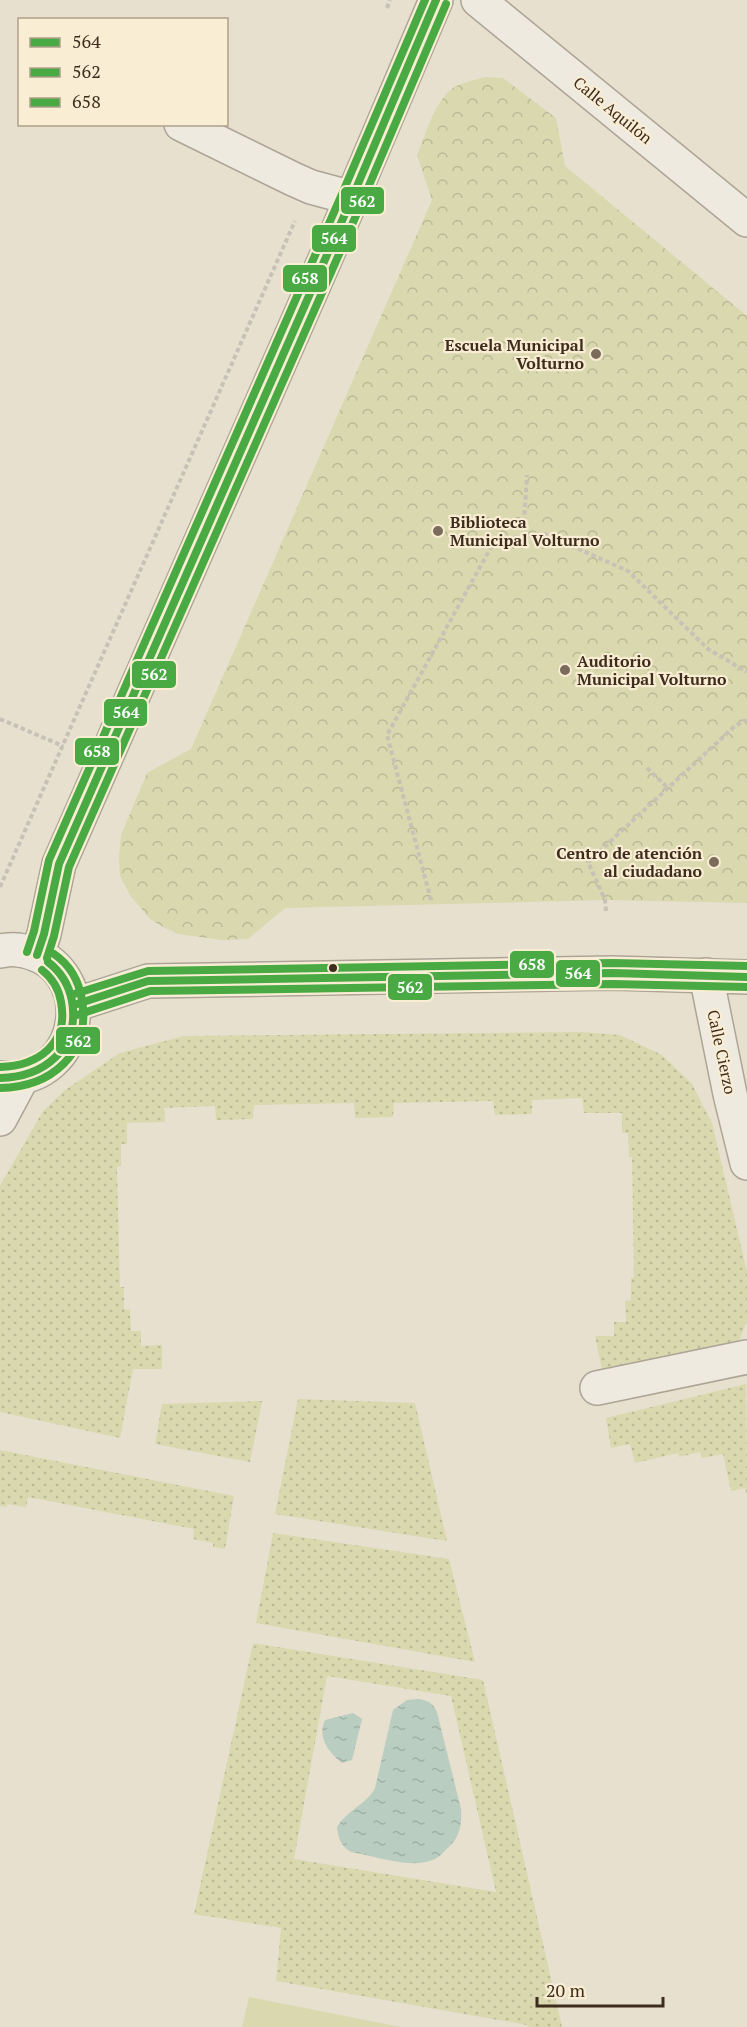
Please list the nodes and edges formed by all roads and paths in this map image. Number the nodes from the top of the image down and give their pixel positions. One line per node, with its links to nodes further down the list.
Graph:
1 (390, 0): 4 (path)
2 (436, 0): 7 (street)
3 (478, 0): 8 (street, Calle Aquilón)
4 (387, 10)
5 (185, 126): 6 (street)
6 (311, 187): 7 (street); 14 (path)
7 (352, 198): 21 (street)
8 (747, 220)
9 (527, 475): 10 (path)
10 (523, 537): 11 (path); 18 (path)
11 (747, 672)
12 (0, 719): 14 (path)
13 (747, 720): 16 (path)
14 (63, 746): 17 (path)
15 (647, 768): 16 (path)
16 (668, 788): 19 (path)
17 (0, 887)
18 (431, 900)
19 (606, 911)
20 (0, 951): 21 (street)
21 (37, 955): 24 (street)
22 (706, 975): 23 (street); 24 (street); 27 (street, Calle Cierzo)
23 (747, 977)
24 (74, 1005): 25 (street)
25 (12, 1077): 26 (street)
26 (0, 1119)
27 (747, 1163)
28 (747, 1357): 29 (street)
29 (597, 1388)

